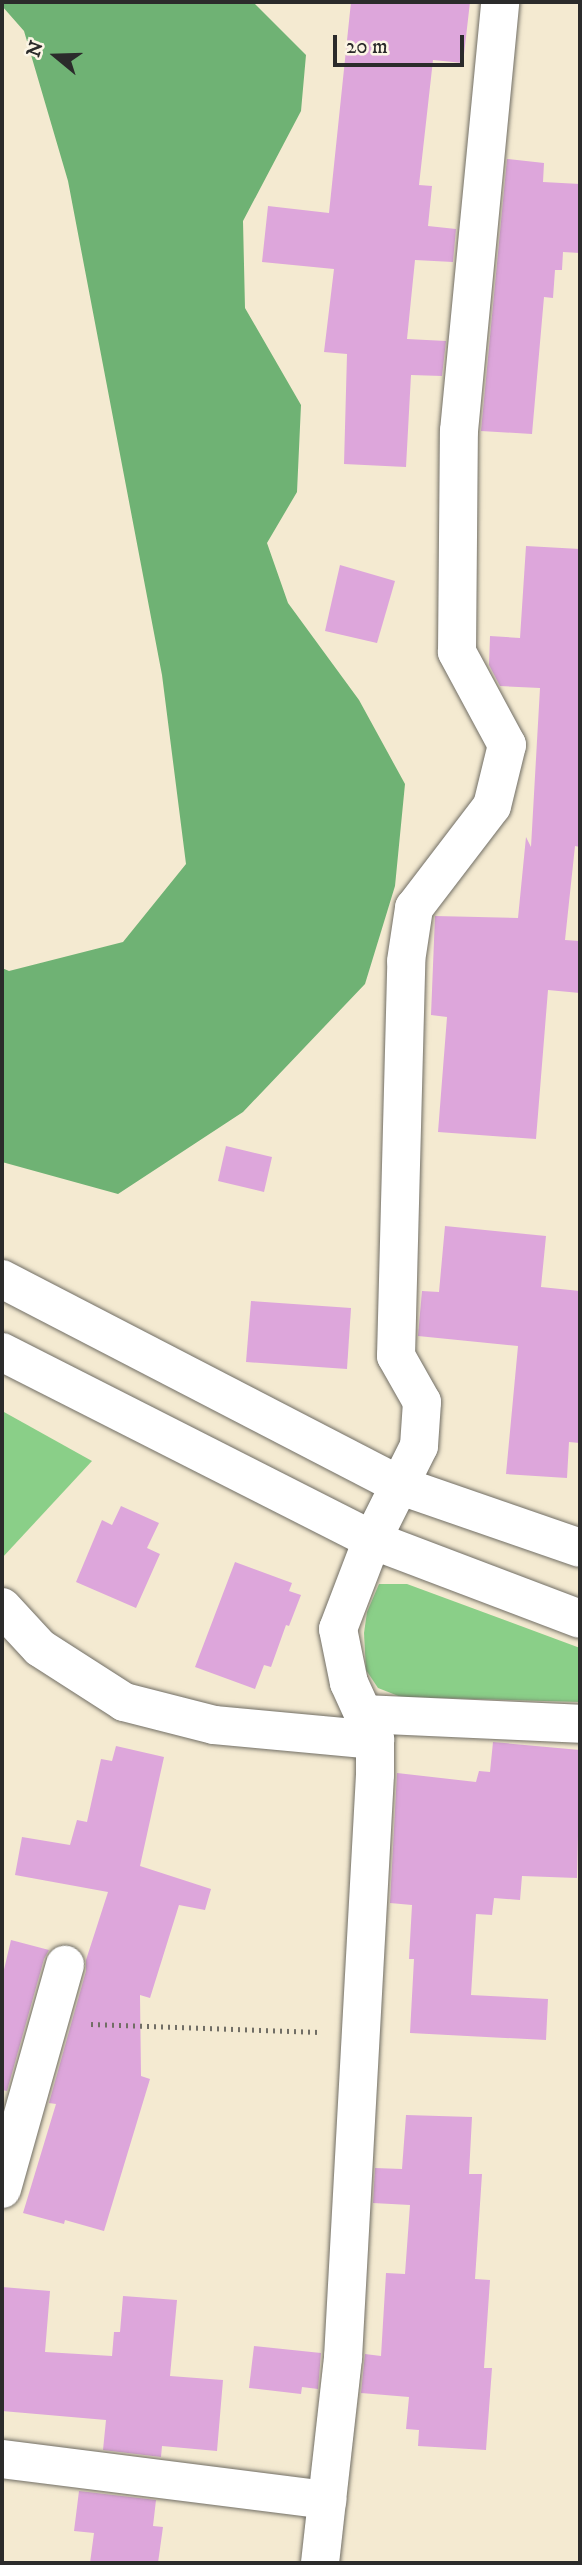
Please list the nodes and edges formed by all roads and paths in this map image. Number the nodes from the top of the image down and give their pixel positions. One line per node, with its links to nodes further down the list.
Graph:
1 (500, 2): 4 (street)
2 (2, 1279): 4 (street)
3 (2, 1352): 5 (street)
4 (401, 1486): 5 (street); 6 (street)
5 (372, 1540): 8 (street); 10 (street)
6 (580, 1548)
7 (2, 1607): 10 (street)
8 (580, 1619)
9 (580, 1724): 10 (street)
10 (369, 1727): 13 (street)
11 (65, 1965): 12 (street)
12 (48, 2023): 13 (path); 14 (street)
13 (361, 2034): 16 (street)
14 (2, 2189)
15 (2, 2459): 16 (street)
16 (327, 2500): 17 (street)
17 (320, 2563)

